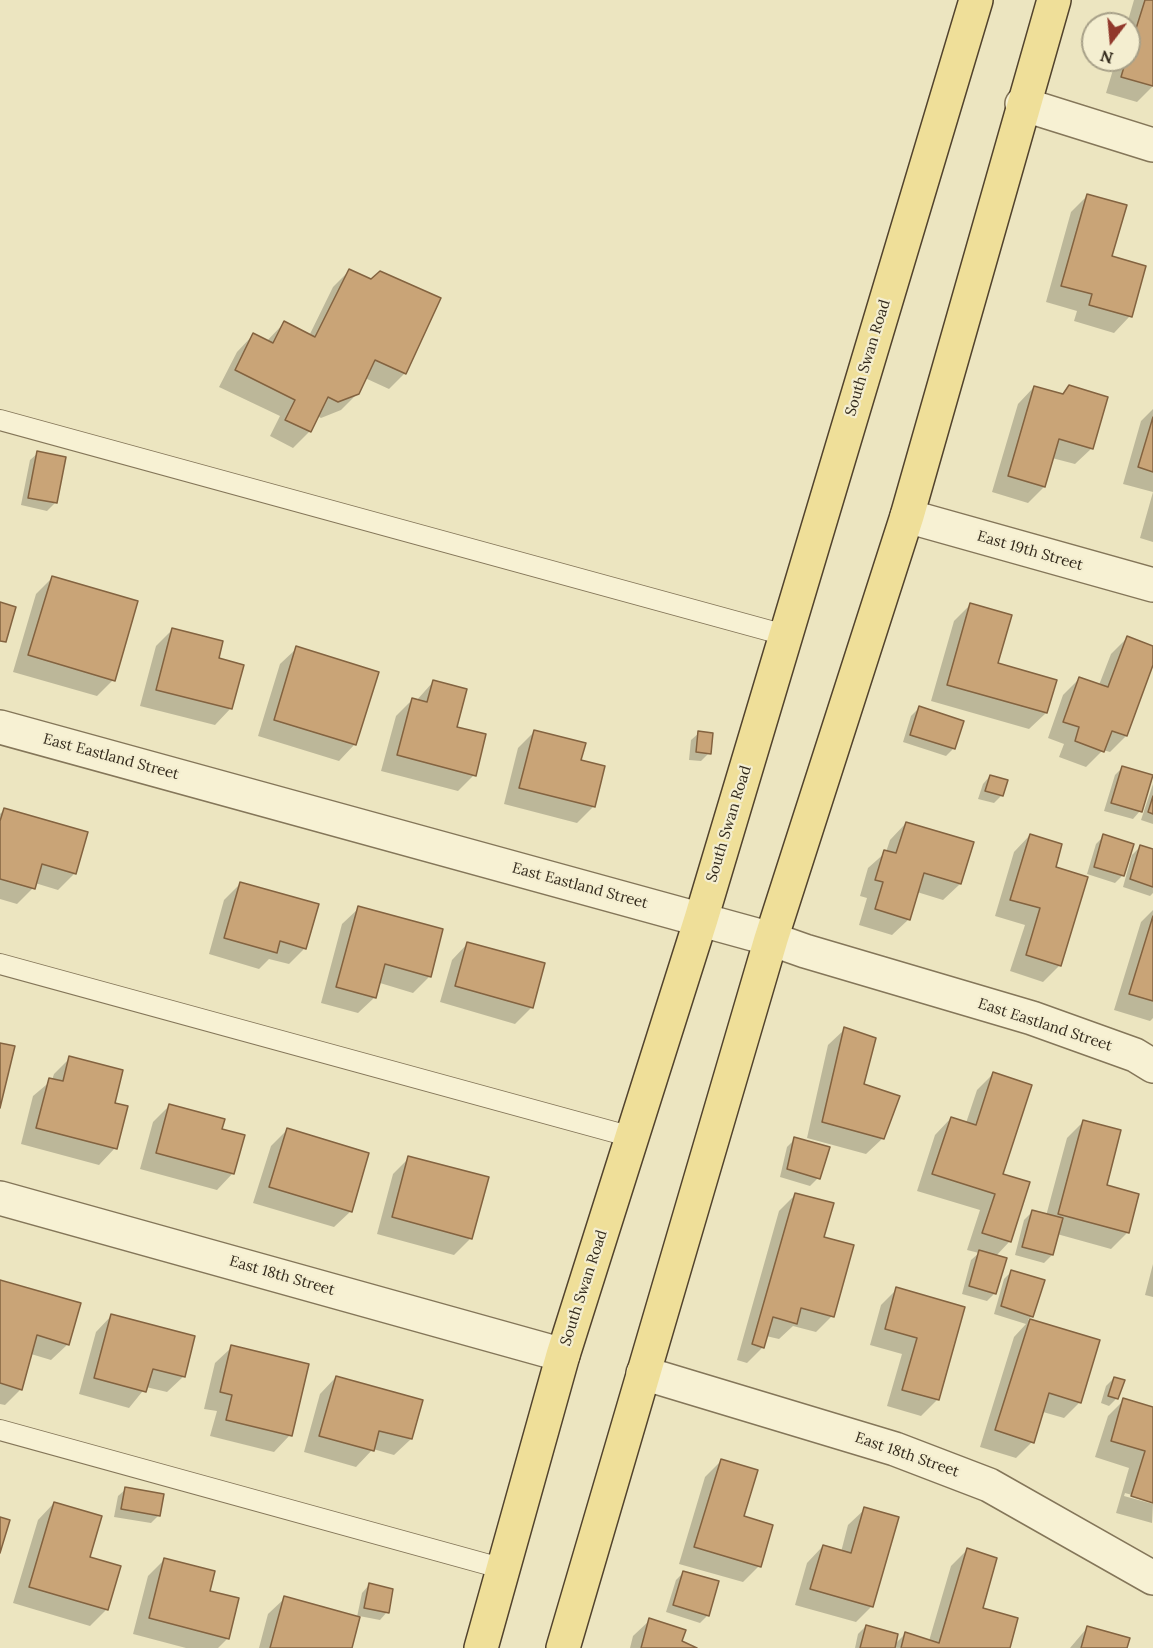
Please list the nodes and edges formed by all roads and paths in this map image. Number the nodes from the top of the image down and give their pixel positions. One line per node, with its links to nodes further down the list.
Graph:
1 (976, 0): 8 (main road, South Swan Road)
2 (1054, 0): 3 (main road)
3 (1022, 104): 4 (street); 6 (main road)
4 (1153, 145)
5 (0, 420): 8 (lane)
6 (907, 516): 7 (street, East 19th Street); 11 (main road)
7 (1153, 585)
8 (785, 635): 10 (main road, South Swan Road)
9 (0, 727): 10 (street, East Eastland Street)
10 (701, 919): 11 (street, East Eastland Street); 14 (main road, South Swan Road)
11 (771, 939): 13 (street, East Eastland Street); 17 (main road)
12 (0, 964): 14 (lane)
13 (1153, 1065)
14 (632, 1137): 16 (main road, South Swan Road)
15 (0, 1198): 16 (street, East 18th Street)
16 (563, 1355): 19 (main road, South Swan Road)
17 (643, 1373): 20 (street, East 18th Street); 22 (main road)
18 (0, 1430): 19 (lane)
19 (504, 1569): 21 (main road, South Swan Road)
20 (1153, 1578)
21 (482, 1648)
22 (563, 1648)

